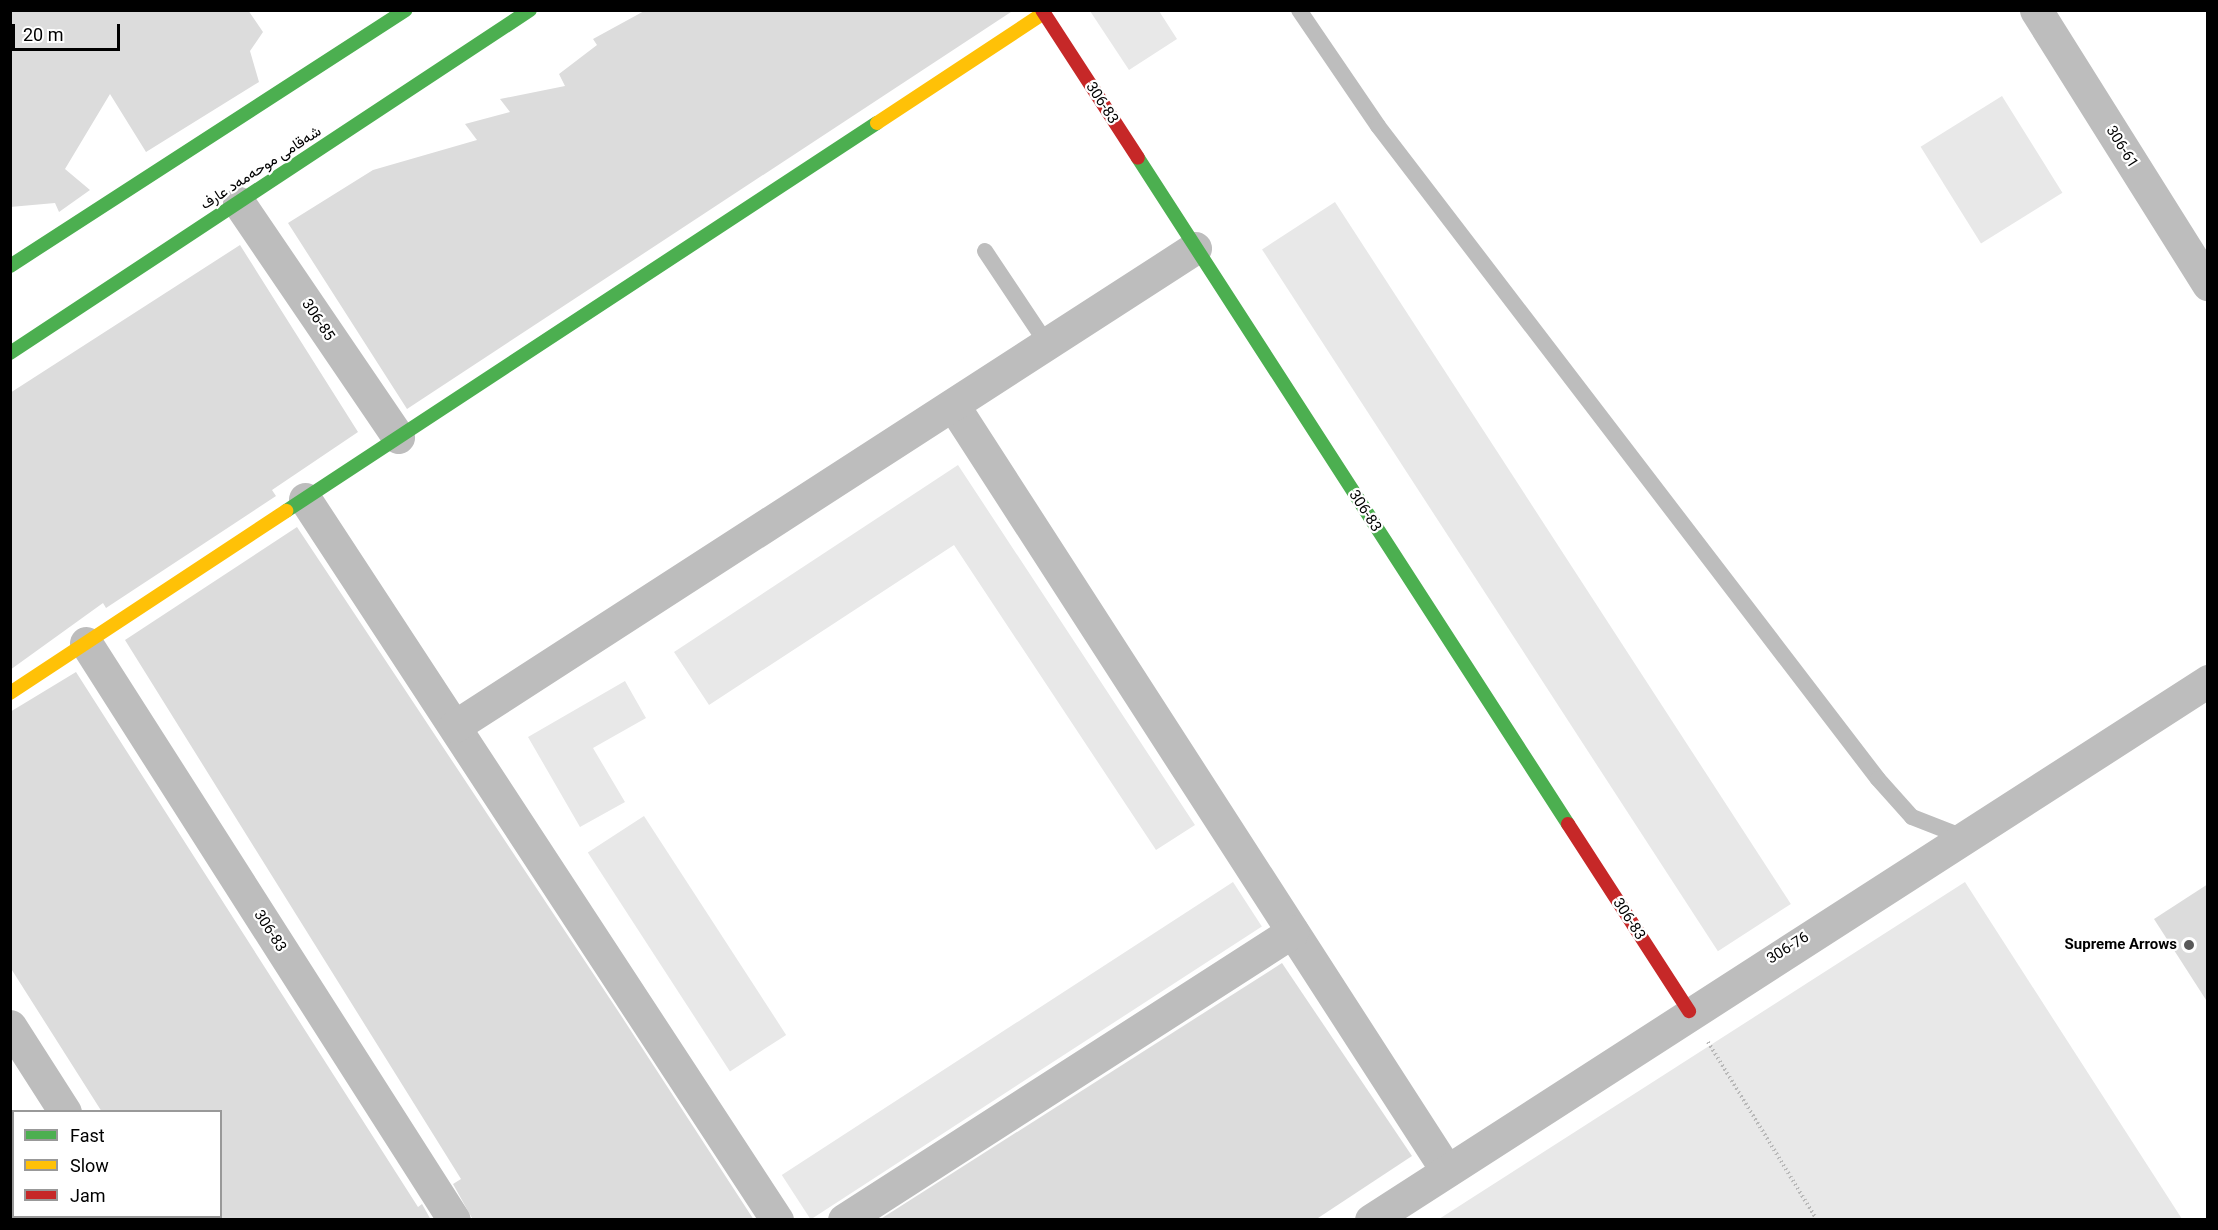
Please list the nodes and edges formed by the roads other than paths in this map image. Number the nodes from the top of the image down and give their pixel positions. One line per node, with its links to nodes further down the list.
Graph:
1 (405, 10): 10 (street)
2 (530, 10): 6 (street, شەقامی موحەمەد عارف)
3 (1299, 10): 21 (lane)
4 (2036, 10): 7 (street, 306-61)
5 (1043, 12): 8 (street, 306-83); 15 (street)
6 (239, 203): 13 (street, شەقامی موحەمەد عارف); 15 (street, 306-85)
7 (2197, 242): 11 (street, 306-61)
8 (1196, 248): 12 (street); 23 (street, 306-83)
9 (985, 251): 12 (lane)
10 (10, 266)
11 (2208, 284)
12 (1047, 344): 14 (street)
13 (10, 353)
14 (953, 405): 20 (street); 22 (street)
15 (398, 437): 16 (street)
16 (305, 499): 17 (street); 20 (street)
17 (86, 643): 19 (street); 27 (street, 306-83)
18 (2208, 681): 21 (street, 306-76)
19 (10, 693)
20 (455, 726): 28 (street)
21 (1964, 837): 23 (street, 306-76)
22 (1293, 932): 26 (street); 29 (street)
23 (1689, 1011): 26 (street, 306-76)
24 (10, 1026): 25 (street)
25 (64, 1110)
26 (1446, 1171): 30 (street, 306-76)
27 (454, 1220)
28 (777, 1220)
29 (844, 1220)
30 (1371, 1220)

